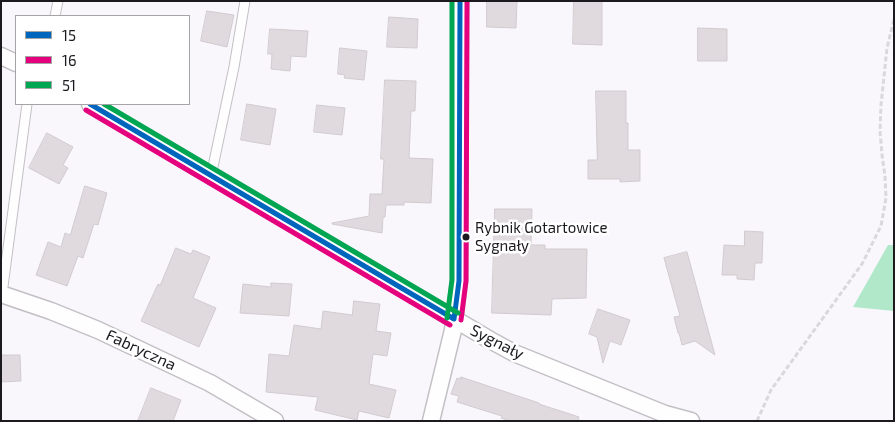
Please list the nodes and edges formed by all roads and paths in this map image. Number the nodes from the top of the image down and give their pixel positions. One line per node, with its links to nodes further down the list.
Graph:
1 (58, 1): 4 (lane)
2 (245, 1): 10 (lane)
3 (460, 1): 12 (street)
4 (55, 15)
5 (894, 19): 16 (path)
6 (1, 56): 7 (street)
7 (15, 63)
8 (27, 105): 11 (lane)
9 (92, 105): 10 (street, Sygnały)
10 (211, 176): 12 (street, Sygnały)
11 (2, 294): 13 (street, Fabryczna)
12 (454, 319): 14 (street); 15 (street, Sygnały)
13 (275, 421)
14 (431, 421)
15 (691, 421)
16 (757, 421)

